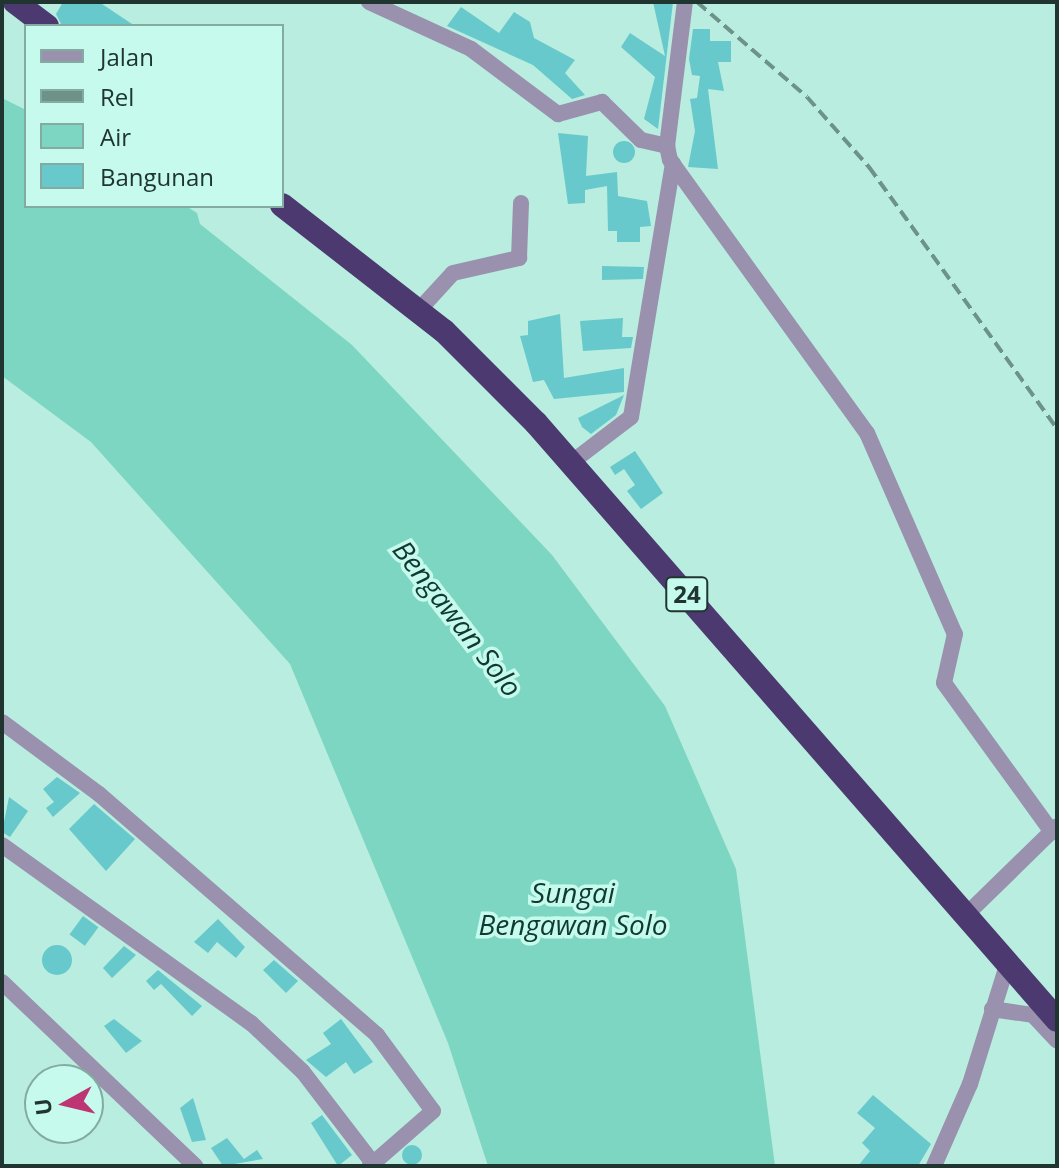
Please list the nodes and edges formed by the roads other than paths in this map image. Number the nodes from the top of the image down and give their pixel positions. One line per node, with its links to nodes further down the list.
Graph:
1 (15, 2): 4 (highway)
2 (369, 2): 5 (street)
3 (685, 2): 5 (street)
4 (44, 24)
5 (667, 146): 6 (street)
6 (673, 163): 10 (street); 12 (street)
7 (521, 203): 9 (street)
8 (284, 207): 9 (highway, 24)
9 (419, 310): 10 (highway, 24)
10 (572, 462): 14 (highway, 24)
11 (2, 722): 20 (street)
12 (1054, 836): 14 (street)
13 (2, 845): 20 (street)
14 (968, 913): 15 (highway, 24)
15 (1008, 962): 17 (street); 18 (highway, 24)
16 (2, 982): 21 (street)
17 (992, 1009): 19 (street); 22 (street)
18 (1057, 1020)
19 (1057, 1041)
20 (373, 1165)
21 (195, 1166)
22 (934, 1166)

